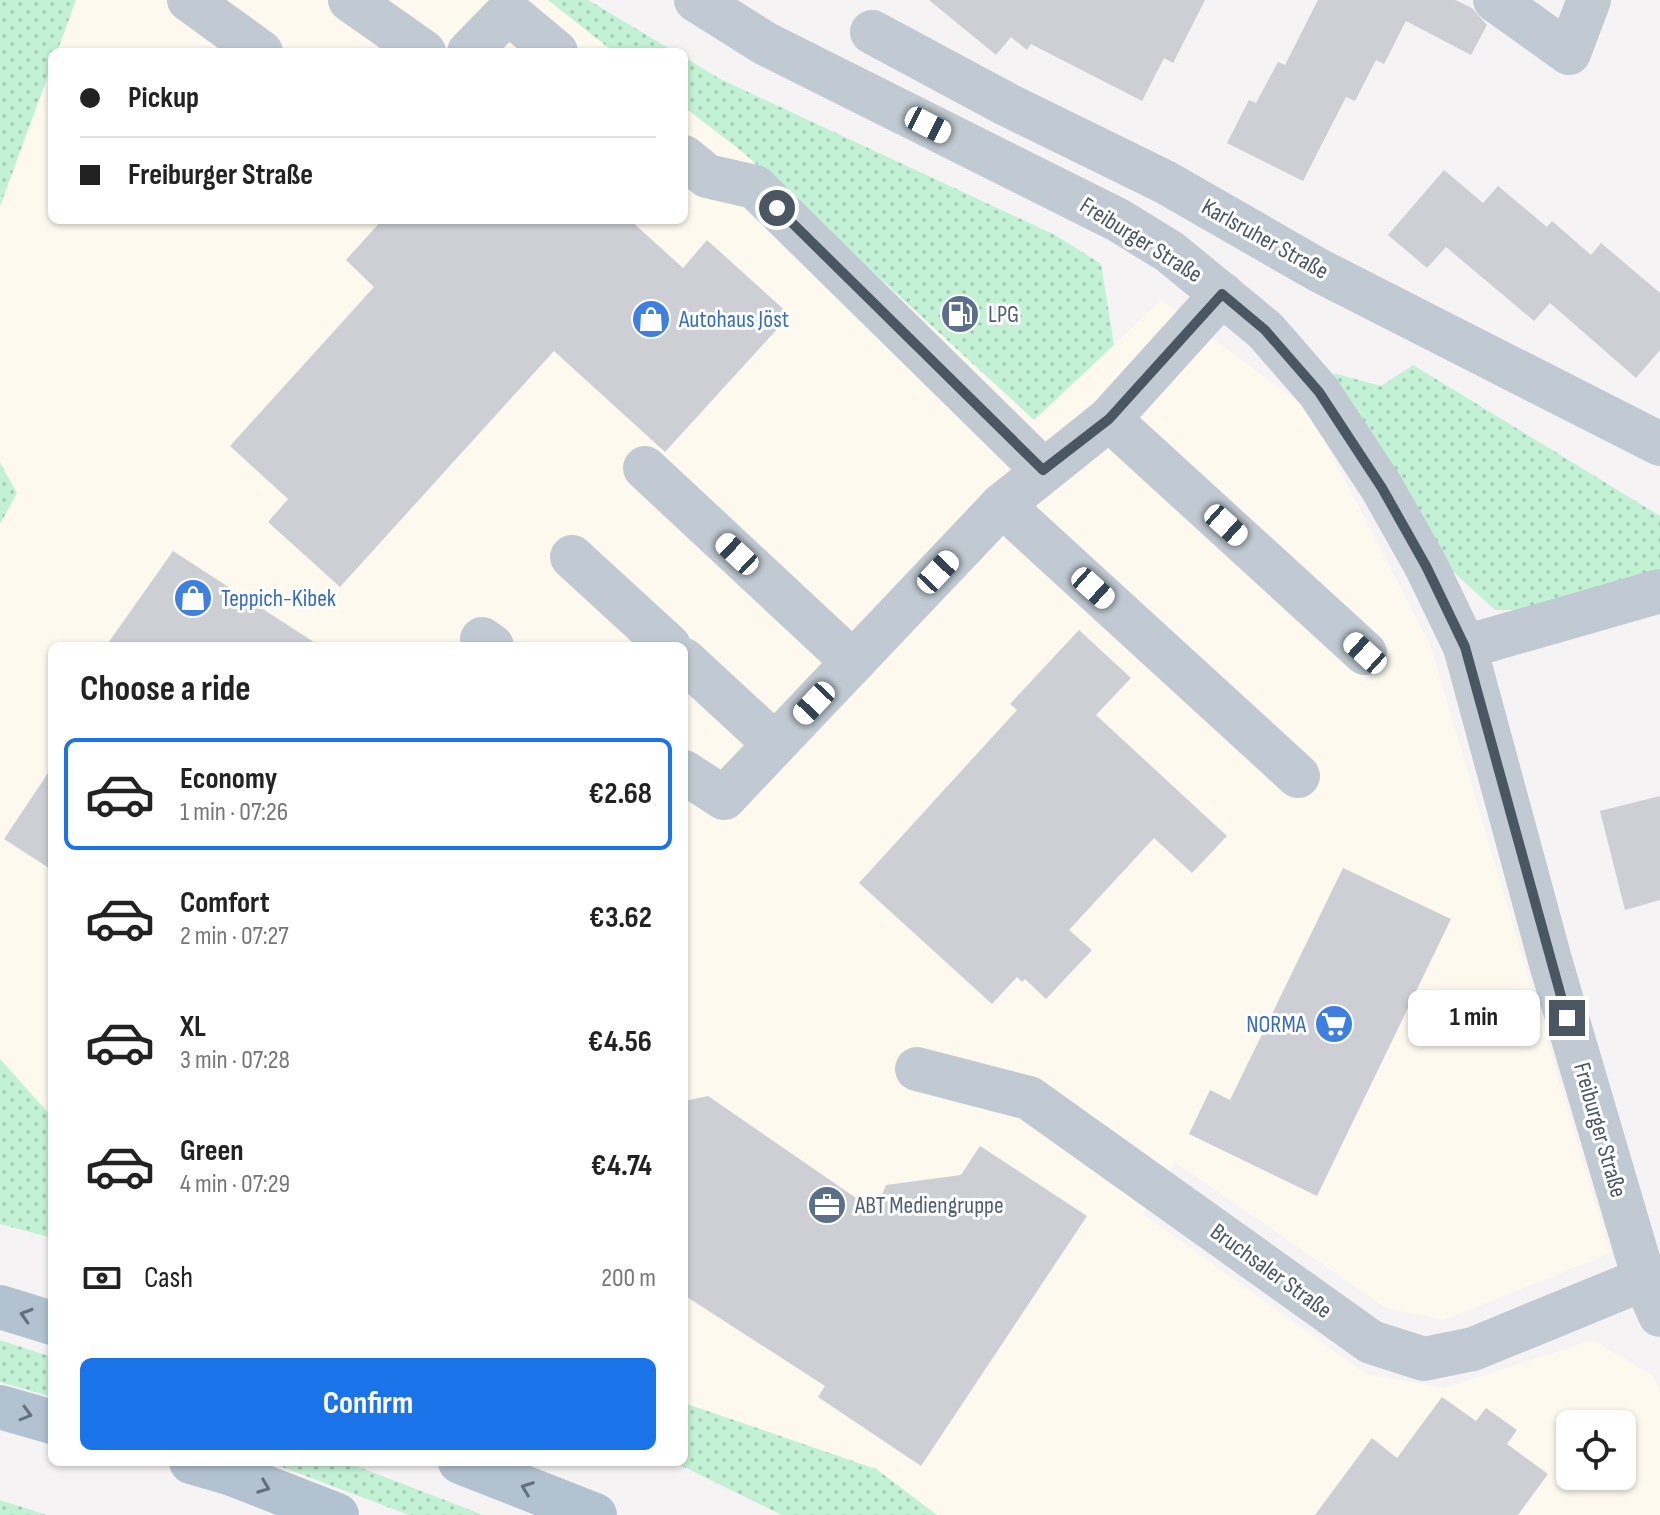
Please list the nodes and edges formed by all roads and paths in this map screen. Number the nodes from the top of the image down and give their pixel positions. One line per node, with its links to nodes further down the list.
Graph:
1 (189, 0): 7 (street)
2 (350, 0): 8 (street)
3 (696, 0): 12 (street, Freiburger Straße)
4 (1495, 0): 5 (street)
5 (1589, 0)
6 (872, 32): 14 (street, Karlsruher Straße)
7 (255, 48)
8 (418, 48)
9 (473, 48): 10 (street)
10 (551, 48)
11 (688, 160): 16 (street)
12 (1222, 294): 13 (street); 21 (street, Freiburger Straße)
13 (1109, 419): 16 (street); 22 (street)
14 (1660, 444)
15 (645, 468): 23 (street)
16 (1043, 470): 17 (street)
17 (1002, 505): 23 (street); 27 (street)
18 (572, 557): 20 (street)
19 (1660, 591): 21 (street)
20 (665, 642)
21 (1465, 647): 29 (street, Freiburger Straße)
22 (1365, 653)
23 (853, 662): 25 (street)
24 (688, 664): 25 (street)
25 (775, 744): 26 (street)
26 (688, 775)
27 (1298, 776)
28 (917, 1069): 29 (street, Bruchsaler Straße)
29 (1652, 1297)
30 (0, 1307): 31 (main road, one-way to 30)
31 (48, 1322)
32 (0, 1407): 33 (main road, one-way to 33)
33 (48, 1421)
34 (205, 1466): 36 (main road, one-way to 36)
35 (470, 1466): 37 (main road, one-way to 35)
36 (337, 1515)
37 (595, 1515)

